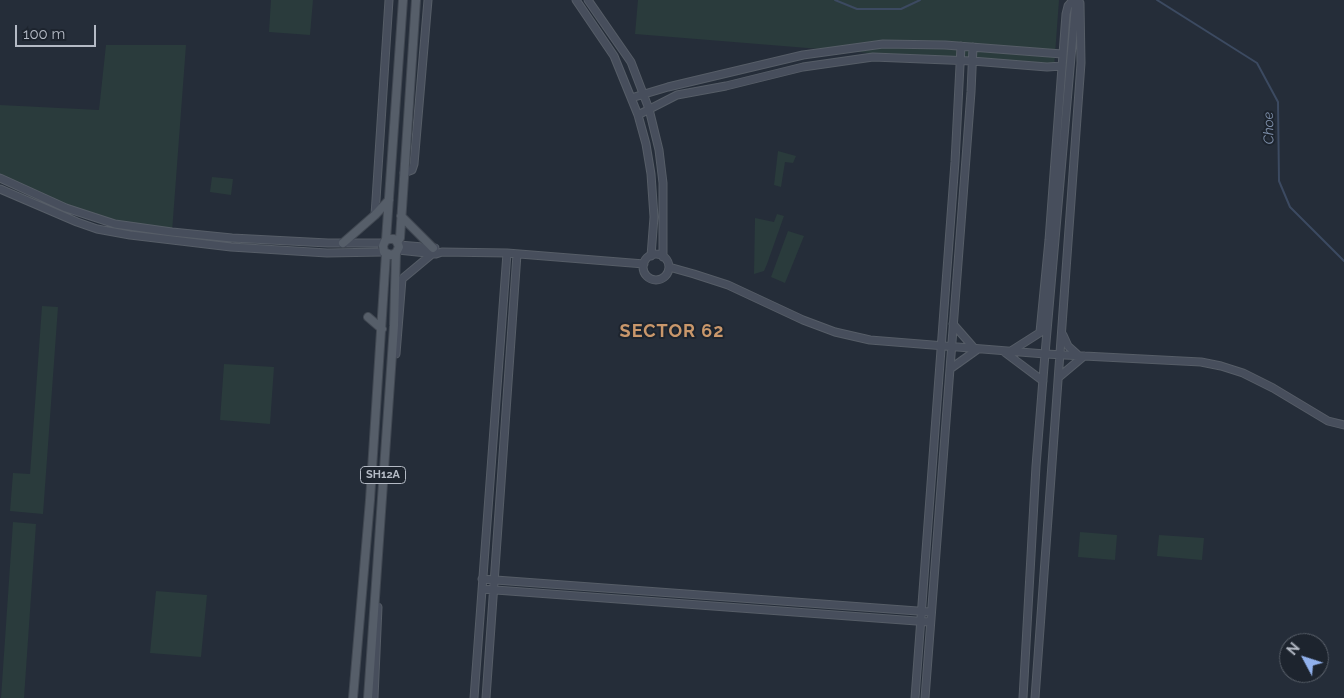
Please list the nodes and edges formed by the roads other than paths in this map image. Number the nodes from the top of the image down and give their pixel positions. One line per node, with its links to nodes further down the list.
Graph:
1 (389, 0): 29 (street)
2 (403, 0): 28 (main road)
3 (416, 0): 23 (main road, SH12A)
4 (428, 0): 23 (street)
5 (576, 0): 18 (street)
6 (588, 0): 17 (street)
7 (1074, 0): 11 (street); 48 (street)
8 (1080, 0): 49 (street)
9 (962, 46): 10 (street); 12 (street); 17 (street)
10 (973, 47): 11 (street); 13 (street)
11 (1062, 54): 14 (street)
12 (961, 61): 13 (street); 15 (street); 19 (street)
13 (972, 61): 14 (street); 16 (street)
14 (1062, 66): 48 (street)
15 (960, 91): 16 (street); 21 (street)
16 (971, 92): 22 (street)
17 (644, 94): 18 (street); 19 (street)
18 (631, 98): 20 (street)
19 (649, 109): 20 (street); 41 (street)
20 (638, 115): 40 (street)
21 (955, 162): 22 (street); 31 (street)
22 (965, 163): 32 (street)
23 (404, 173): 30 (main road, SH12A)
24 (0, 178): 25 (street)
25 (18, 186): 27 (street); 34 (street)
26 (0, 189): 27 (street)
27 (14, 195): 37 (street)
28 (389, 200): 29 (main road); 33 (main road)
29 (375, 216): 34 (main road)
30 (401, 216): 35 (main road, SH12A); 36 (main road)
31 (950, 235): 32 (street); 50 (street)
32 (959, 236): 45 (street)
33 (385, 242): 34 (street); 35 (main road); 37 (main road)
34 (343, 243)
35 (398, 247): 36 (street); 37 (main road); 46 (main road, SH12A)
36 (433, 251): 38 (street); 46 (street)
37 (385, 253): 47 (main road, SH12A)
38 (507, 254): 39 (street); 63 (street)
39 (517, 254): 42 (street); 62 (street)
40 (652, 256): 41 (street); 42 (street)
41 (663, 256): 43 (street)
42 (644, 264): 43 (street)
43 (669, 267): 50 (street)
44 (368, 318): 47 (main road)
45 (953, 324): 51 (street); 52 (street)
46 (396, 326): 79 (main road, SH12A)
47 (382, 329): 78 (main road, SH12A)
48 (1043, 330): 54 (street); 55 (street)
49 (1062, 333): 56 (street); 57 (street)
50 (941, 346): 51 (street); 73 (street)
51 (952, 347): 52 (street); 58 (street)
52 (976, 348): 53 (street); 58 (street)
53 (1002, 350): 54 (street); 60 (street)
54 (1010, 351): 55 (street)
55 (1045, 354): 56 (street); 60 (street)
56 (1061, 354): 57 (street); 59 (street)
57 (1081, 356): 59 (street); 61 (street)
58 (950, 369): 74 (street)
59 (1059, 377): 85 (street)
60 (1043, 382): 84 (street)
61 (1344, 425)
62 (502, 457): 63 (street); 65 (street)
63 (492, 458): 64 (street)
64 (482, 579): 65 (street); 66 (street)
65 (494, 580): 67 (street); 68 (street)
66 (482, 589): 68 (street); 80 (street)
67 (620, 589): 69 (street); 70 (street)
68 (493, 590): 70 (street); 81 (street)
69 (694, 594): 71 (street); 72 (street)
70 (619, 599): 71 (street)
71 (693, 604): 75 (street)
72 (847, 606): 73 (street); 75 (street)
73 (921, 611): 74 (street); 76 (street)
74 (931, 612): 77 (street)
75 (847, 616): 76 (street)
76 (920, 622): 77 (street); 82 (street)
77 (930, 622): 83 (street)
78 (353, 698)
79 (372, 698)
80 (474, 698)
81 (486, 698)
82 (915, 698)
83 (924, 698)
84 (1024, 698)
85 (1035, 698)

